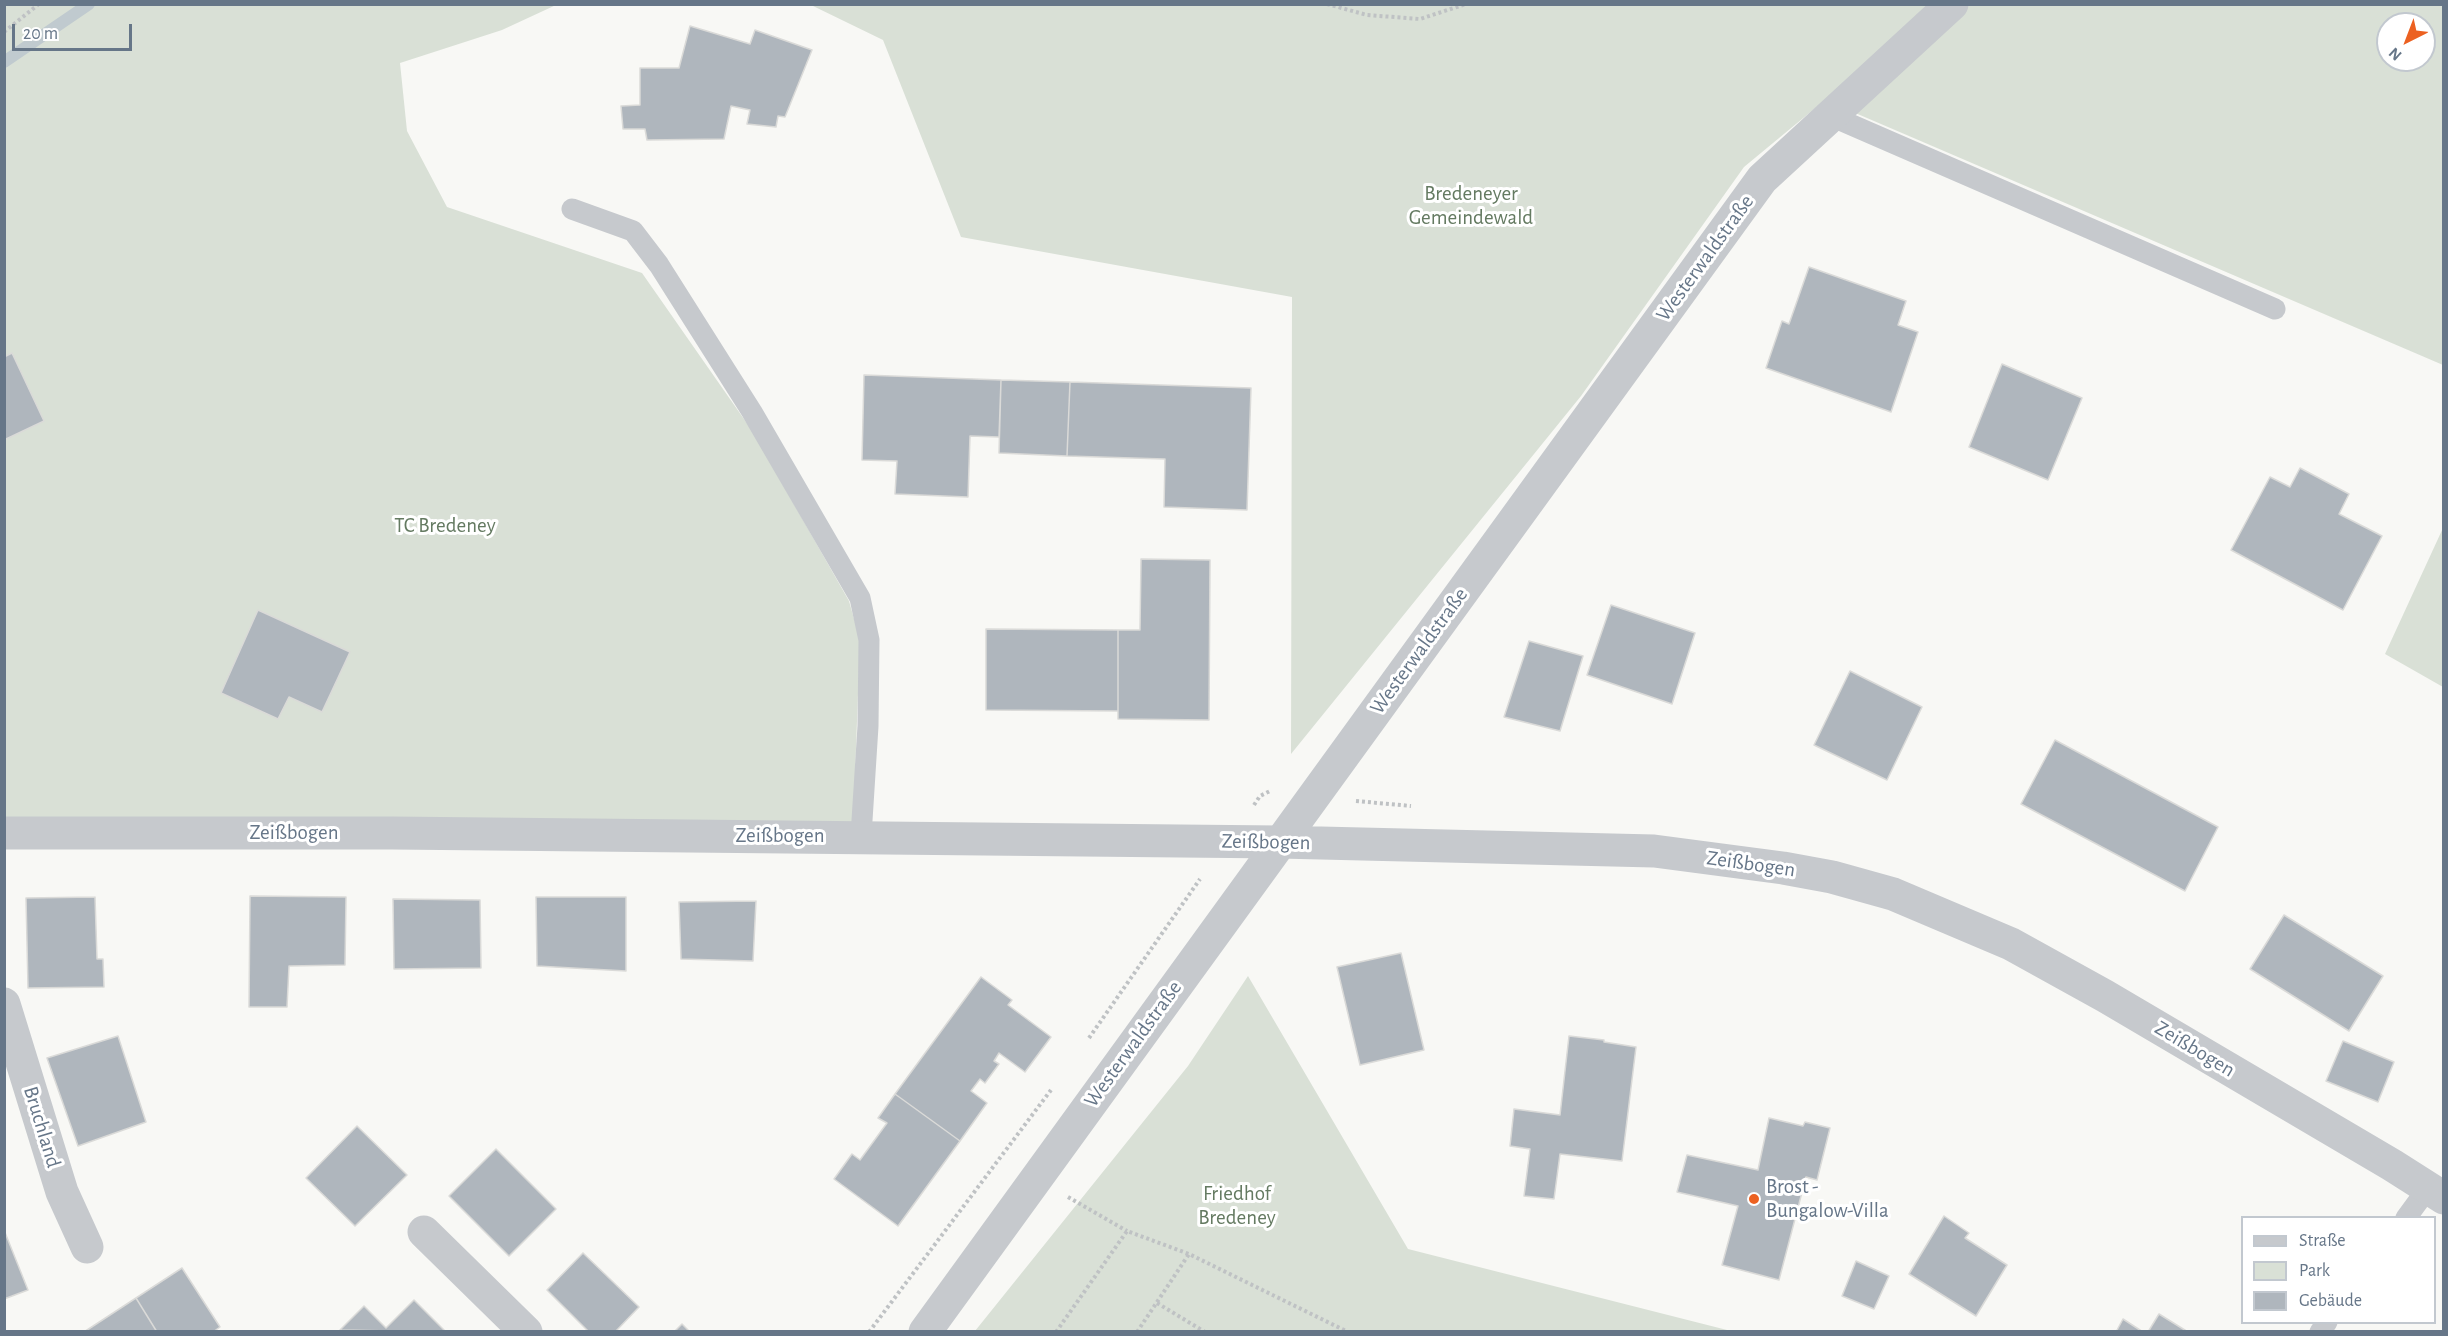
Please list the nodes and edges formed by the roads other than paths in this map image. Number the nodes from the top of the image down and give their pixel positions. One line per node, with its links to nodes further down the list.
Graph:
1 (1952, 4): 2 (street, Westerwaldstraße)
2 (1831, 116): 4 (lane); 7 (street, Westerwaldstraße)
3 (572, 209): 6 (lane)
4 (2275, 309)
5 (4, 833): 6 (street, Zeißbogen)
6 (861, 836): 7 (street, Zeißbogen)
7 (1280, 842): 9 (street, Zeißbogen); 14 (street, Westerwaldstraße)
8 (4, 1004): 12 (street, Bruchland)
9 (2436, 1193): 10 (lane)
10 (2408, 1216)
11 (424, 1232): 13 (street)
12 (87, 1247)
13 (526, 1332)
14 (925, 1332)

